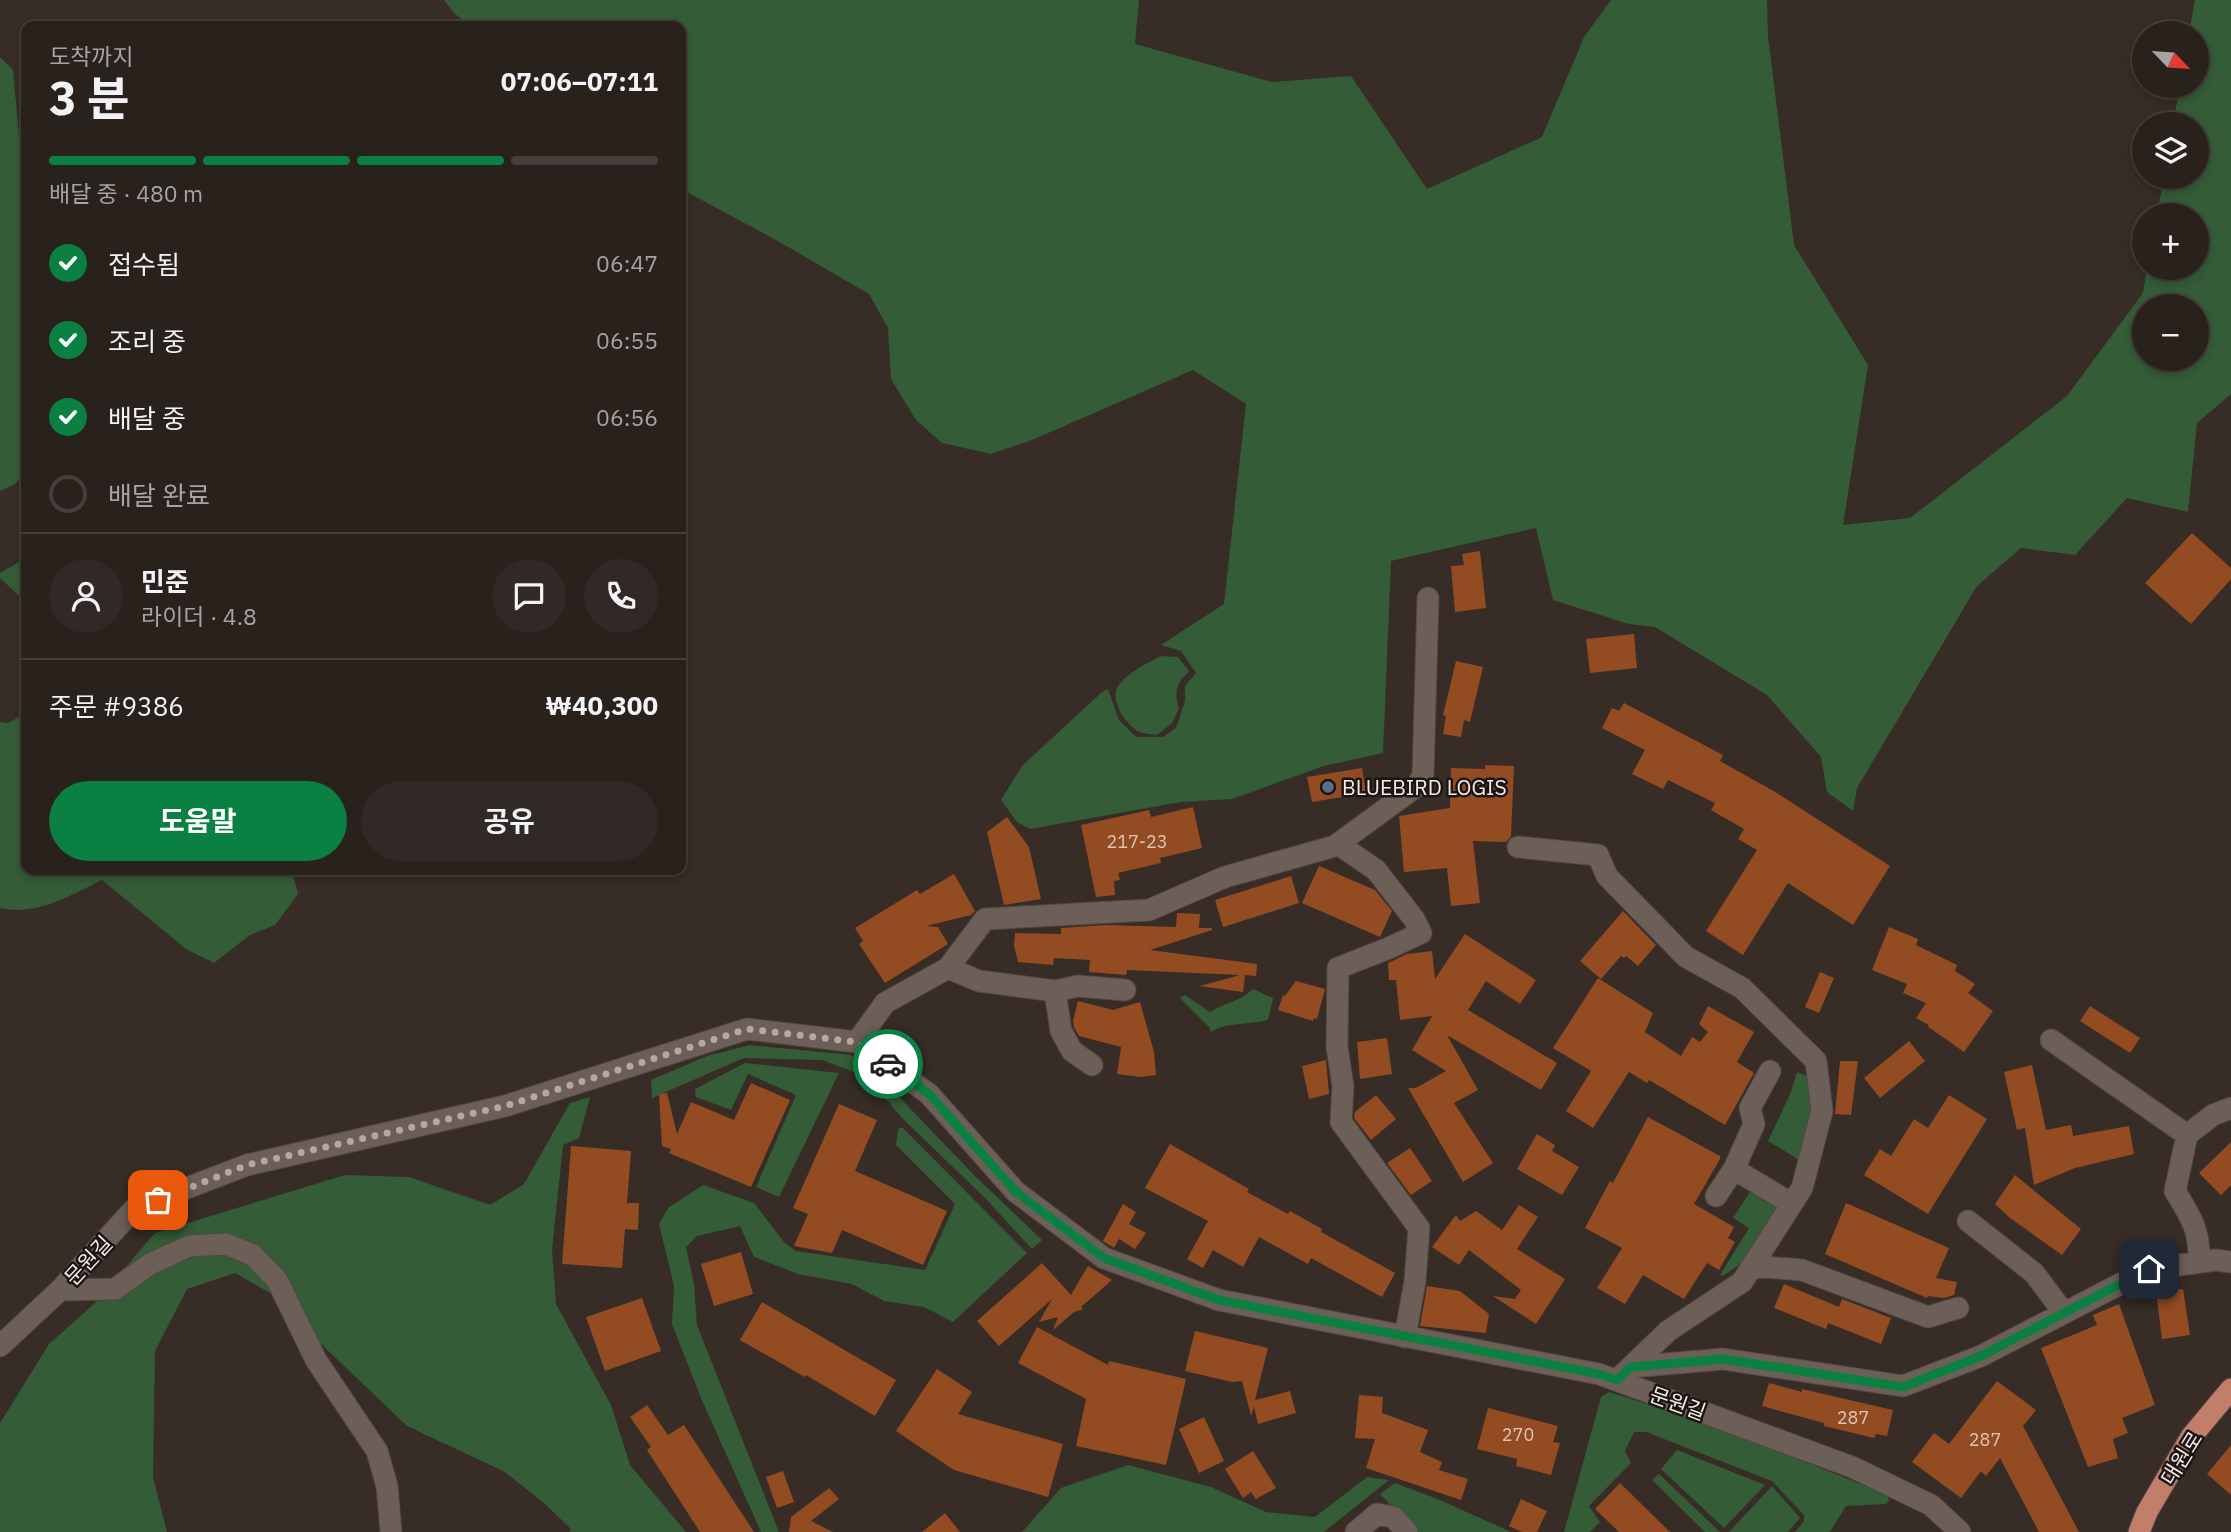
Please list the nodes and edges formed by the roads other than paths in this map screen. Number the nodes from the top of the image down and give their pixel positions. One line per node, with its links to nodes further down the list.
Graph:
1 (1428, 598): 2 (street)
2 (1337, 845): 4 (street); 23 (street)
3 (1518, 847): 15 (street)
4 (948, 968): 5 (street); 8 (street)
5 (1055, 990): 6 (street); 9 (street)
6 (1125, 990)
7 (2051, 1040): 12 (street)
8 (857, 1042): 20 (street, 문원길); 23 (street, 문원길)
9 (1092, 1065)
10 (1770, 1071): 13 (street)
11 (2231, 1108): 12 (street)
12 (2187, 1135): 17 (street)
13 (1734, 1168): 14 (street); 15 (street)
14 (1716, 1196)
15 (1792, 1204): 19 (street)
16 (1968, 1221): 22 (street)
17 (2199, 1262): 18 (street); 22 (street)
18 (2231, 1262)
19 (1752, 1266): 21 (street); 25 (street)
20 (60, 1290): 24 (street, 문원길); 27 (street)
21 (1958, 1308)
22 (2064, 1313): 25 (street)
23 (1405, 1337): 25 (street, 문원길)
24 (0, 1346)
25 (1624, 1374): 30 (street, 문원길)
26 (2231, 1389): 31 (main road, 대원로)
27 (391, 1532)
28 (1356, 1532): 29 (street)
29 (1406, 1532)
30 (1960, 1532)
31 (2139, 1532)

